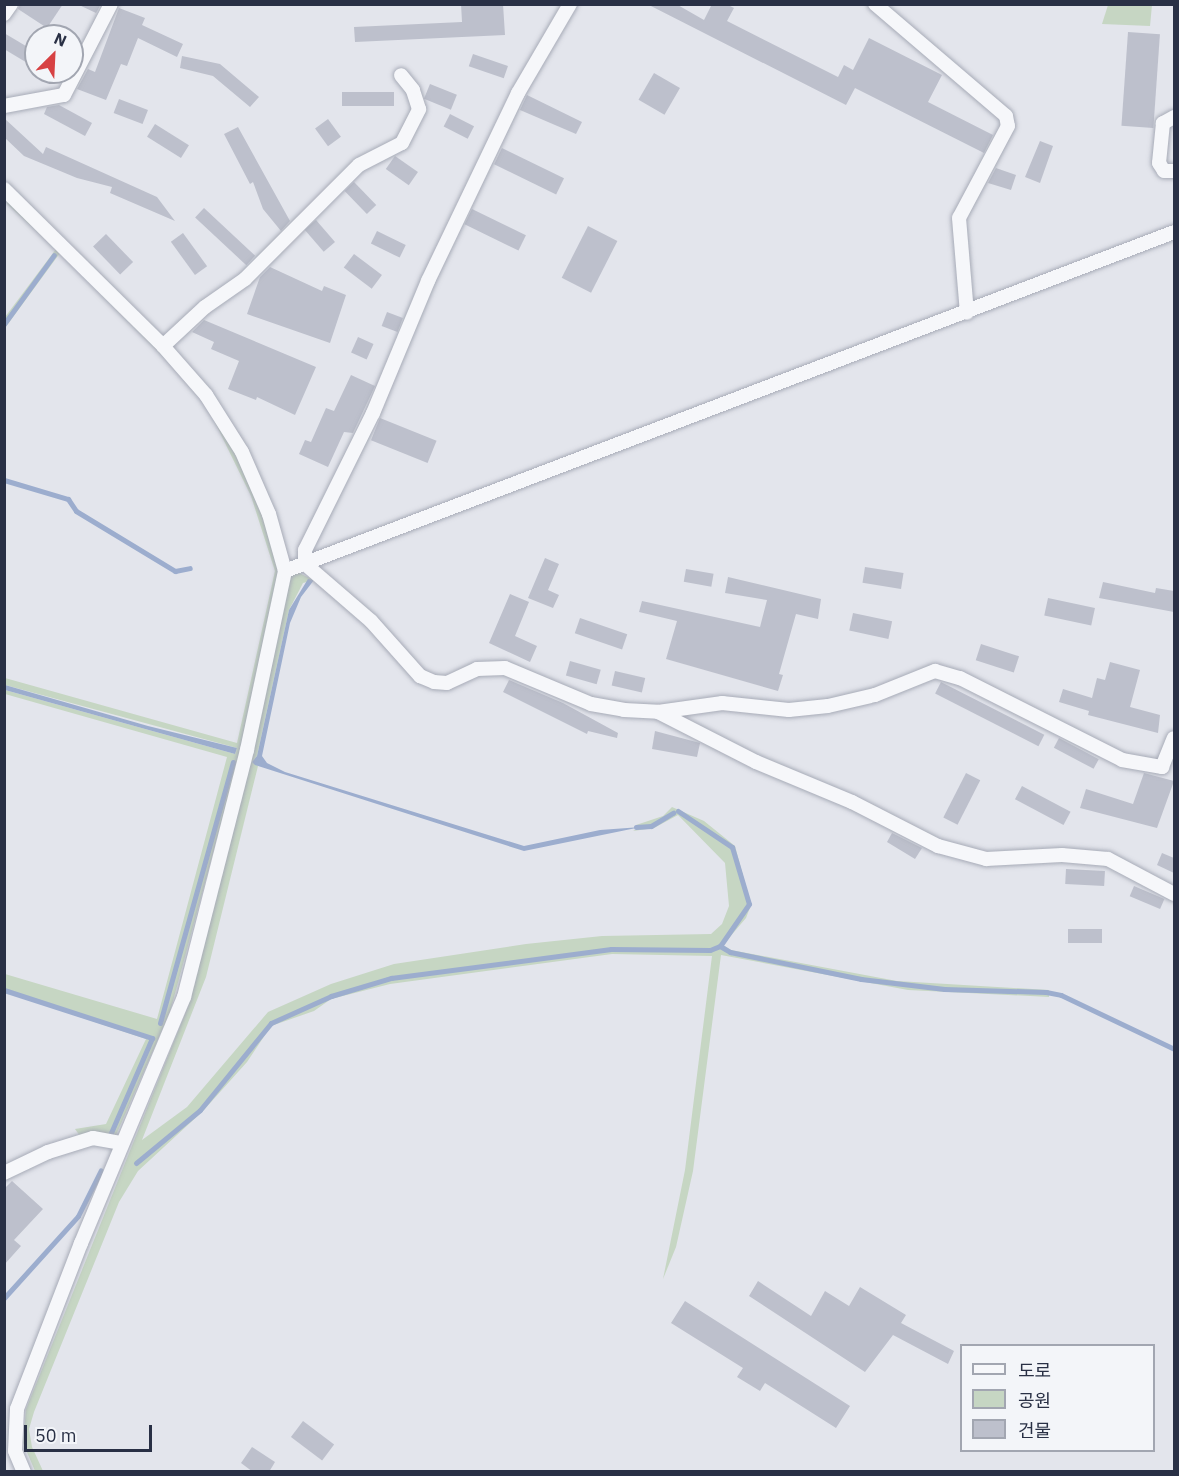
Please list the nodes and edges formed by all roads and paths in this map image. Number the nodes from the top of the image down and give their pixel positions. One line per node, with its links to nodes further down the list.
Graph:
1 (10, 4): 5 (street)
2 (111, 4): 7 (street)
3 (570, 4): 14 (street)
4 (875, 4): 12 (street)
5 (4, 14)
6 (401, 75): 13 (street)
7 (4, 106)
8 (1174, 117): 9 (street)
9 (1174, 171)
10 (4, 189): 13 (street)
11 (1174, 232): 12 (street)
12 (967, 313): 14 (street)
13 (163, 346): 15 (street)
14 (305, 564): 15 (street); 16 (street)
15 (285, 572): 19 (street)
16 (658, 712): 17 (street); 18 (street)
17 (1174, 738)
18 (1174, 894)
19 (122, 1143): 20 (street); 21 (street)
20 (4, 1173)
21 (24, 1472)

